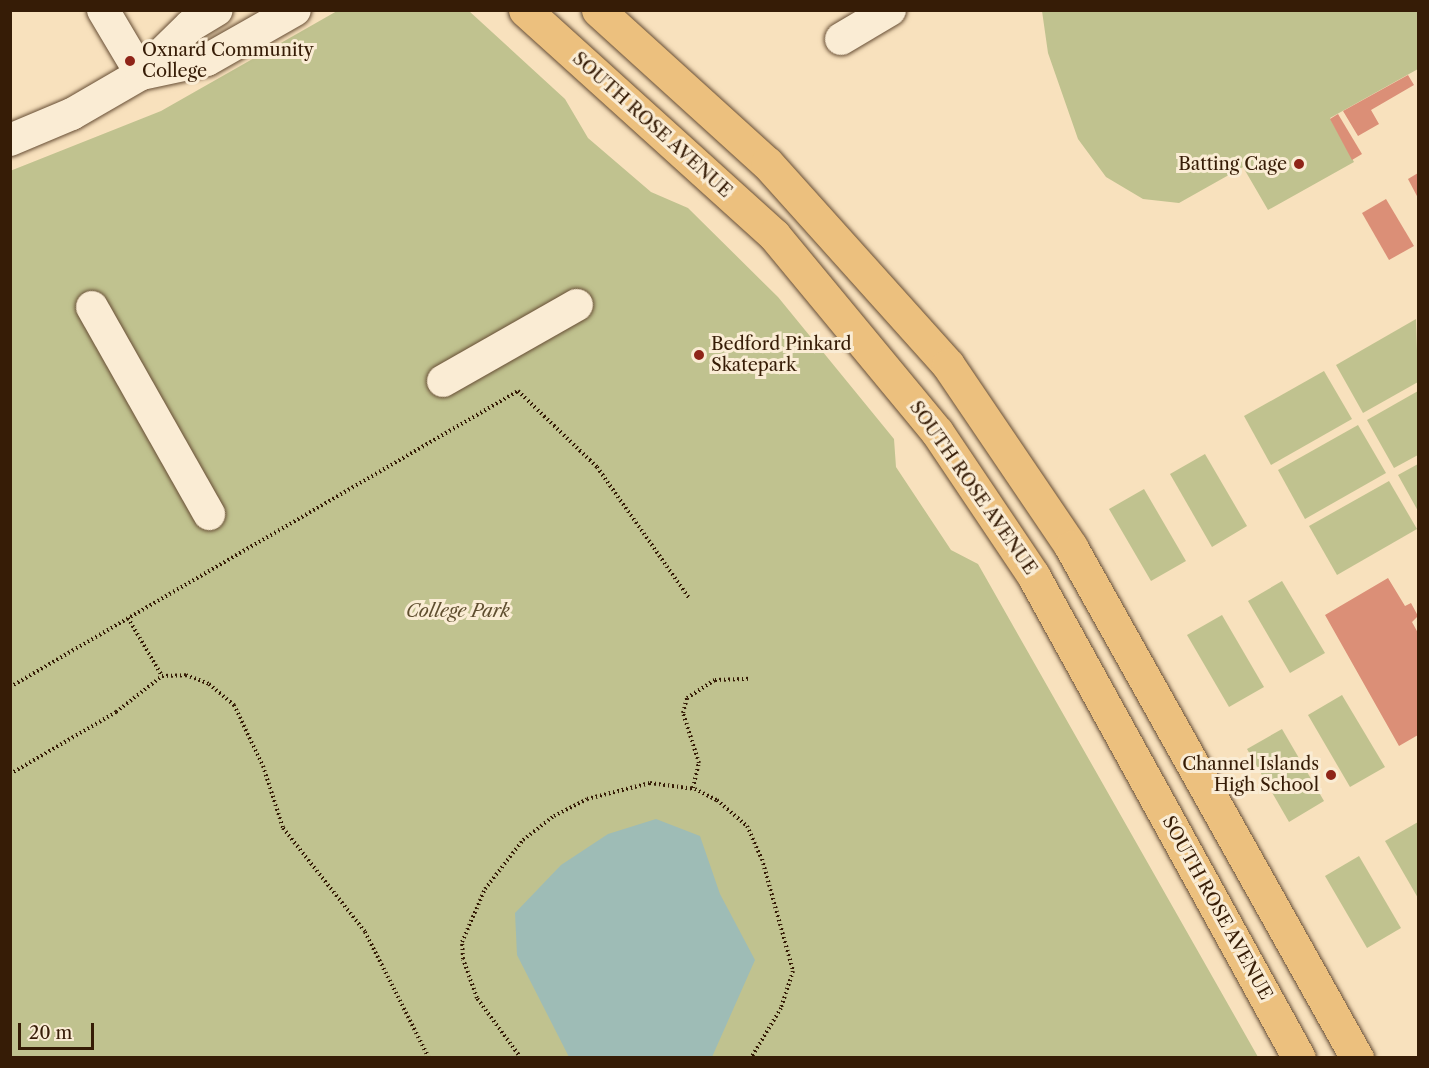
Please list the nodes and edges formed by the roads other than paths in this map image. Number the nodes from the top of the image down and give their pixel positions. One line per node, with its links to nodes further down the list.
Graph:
1 (103, 10): 8 (street)
2 (217, 10): 8 (street)
3 (295, 10): 8 (street)
4 (525, 10): 14 (main road, SOUTH ROSE AVENUE)
5 (598, 10): 15 (main road)
6 (890, 10): 7 (street)
7 (841, 39)
8 (141, 74): 9 (street)
9 (10, 140)
10 (577, 305): 12 (street)
11 (92, 307): 13 (street)
12 (443, 381)
13 (209, 514)
14 (1299, 1058)
15 (1357, 1058)

